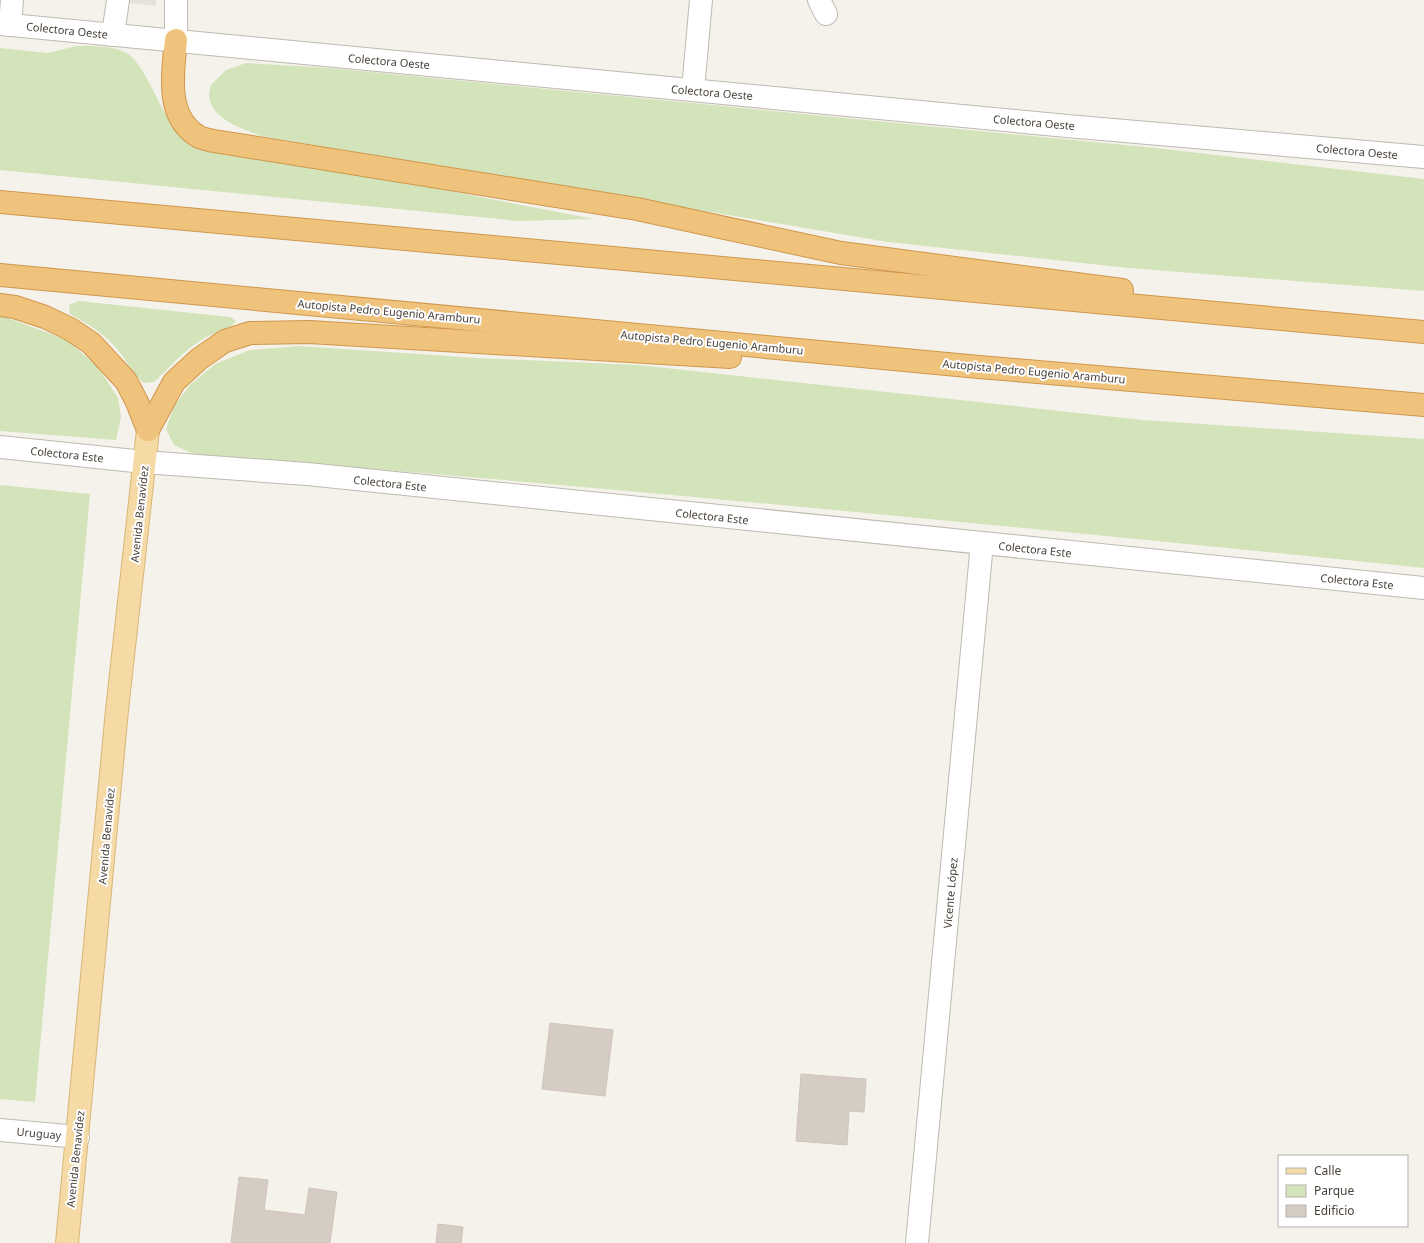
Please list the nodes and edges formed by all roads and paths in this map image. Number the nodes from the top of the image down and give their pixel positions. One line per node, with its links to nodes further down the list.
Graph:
1 (12, 0): 5 (street)
2 (118, 0): 6 (street)
3 (176, 0): 7 (street)
4 (701, 0): 8 (street)
5 (5, 24): 6 (street, Colectora Oeste)
6 (113, 35): 7 (street, Colectora Oeste)
7 (176, 40): 8 (street, Colectora Oeste); 13 (highway)
8 (694, 90): 9 (street, Colectora Oeste)
9 (1424, 157)
10 (0, 202): 13 (highway)
11 (0, 275): 15 (highway, Autopista Pedro Eugenio Aramburu)
12 (0, 305): 17 (highway)
13 (1349, 325): 14 (highway)
14 (1424, 332)
15 (979, 367): 16 (highway, Autopista Pedro Eugenio Aramburu); 17 (highway)
16 (1424, 405)
17 (148, 430): 19 (main road, Avenida Benavídez)
18 (0, 447): 19 (street, Colectora Este)
19 (144, 462): 20 (street, Colectora Este); 23 (main road, Avenida Benavídez)
20 (982, 543): 21 (street, Colectora Este); 25 (street, Vicente López)
21 (1424, 588)
22 (0, 1130): 23 (street, Uruguay)
23 (78, 1137): 24 (main road, Avenida Benavídez)
24 (67, 1243)
25 (917, 1243)

